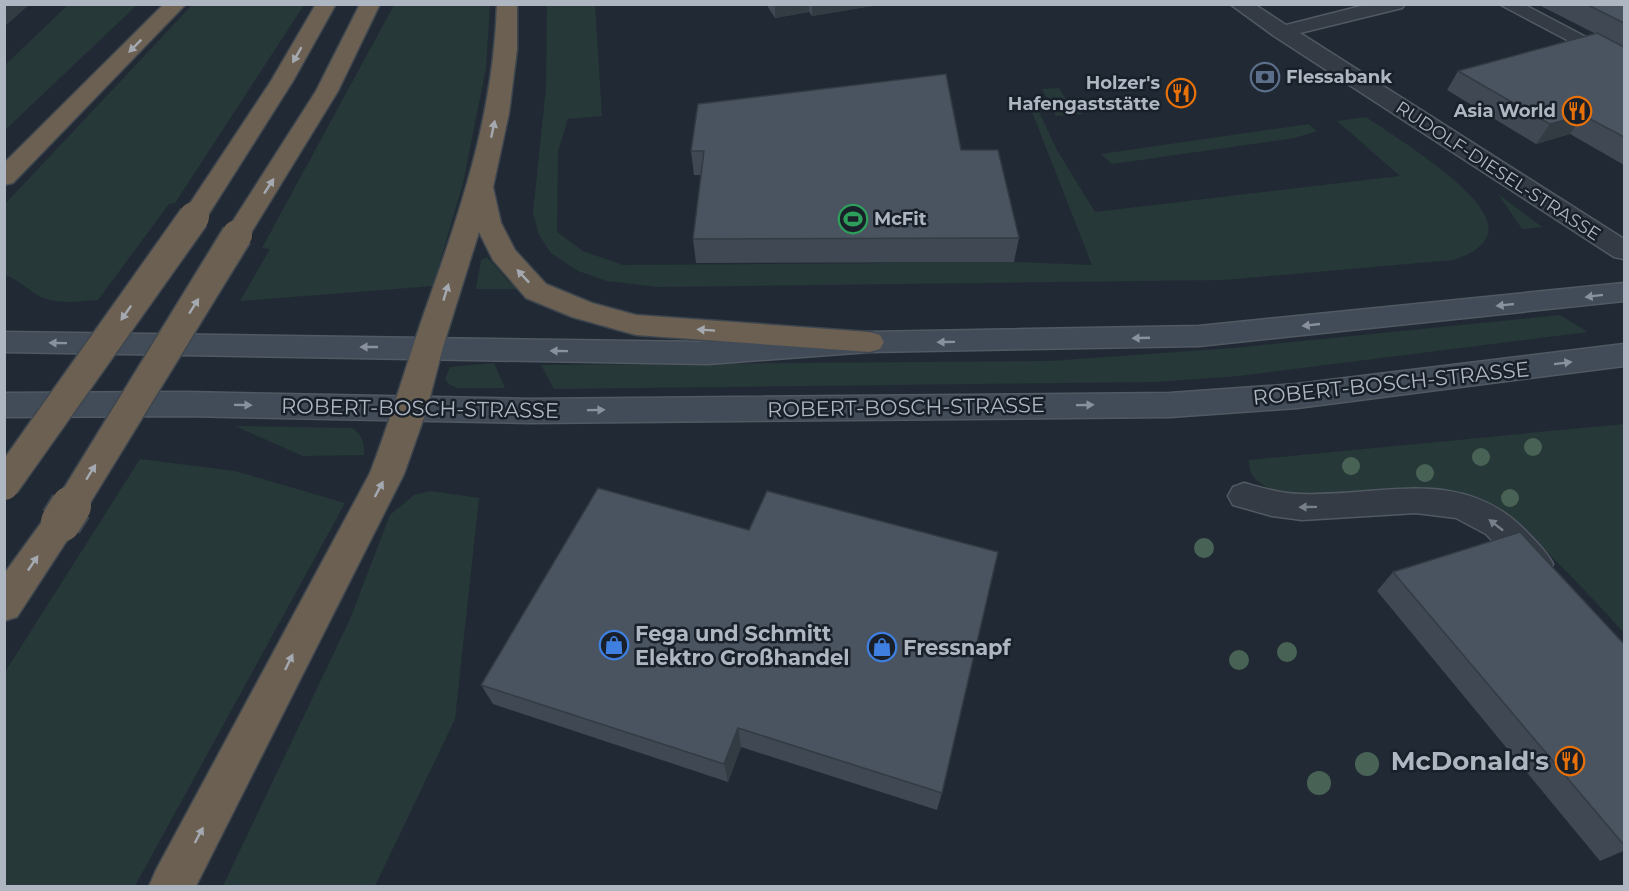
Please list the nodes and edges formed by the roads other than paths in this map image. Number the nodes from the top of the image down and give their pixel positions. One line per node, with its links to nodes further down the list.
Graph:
1 (176, 4): 10 (highway, one-way to 10)
2 (326, 4): 20 (highway, one-way to 20, bridge)
3 (370, 4): 23 (highway, one-way to 3, bridge)
4 (507, 4): 11 (highway, one-way to 4)
5 (1240, 4): 8 (street, RUDOLF-DIESEL-STRASSE)
6 (1395, 4): 8 (street)
7 (1508, 4): 9 (lane)
8 (1281, 32): 12 (street, RUDOLF-DIESEL-STRASSE)
9 (1624, 64)
10 (4, 178)
11 (481, 186): 15 (highway, one-way to 11); 16 (highway, one-way to 11)
12 (1624, 251)
13 (1624, 292): 15 (street, one-way to 15)
14 (4, 342): 16 (street, one-way to 14)
15 (869, 342): 16 (street, one-way to 16)
16 (428, 347): 19 (highway)
17 (1624, 355): 19 (street, ROBERT-BOSCH-STRASSE, one-way to 17)
18 (4, 405): 19 (street, ROBERT-BOSCH-STRASSE, one-way to 19)
19 (411, 409): 24 (highway, one-way to 19)
20 (4, 485)
21 (1244, 496): 22 (lane, one-way to 21)
22 (1553, 582)
23 (4, 605)
24 (172, 886)

